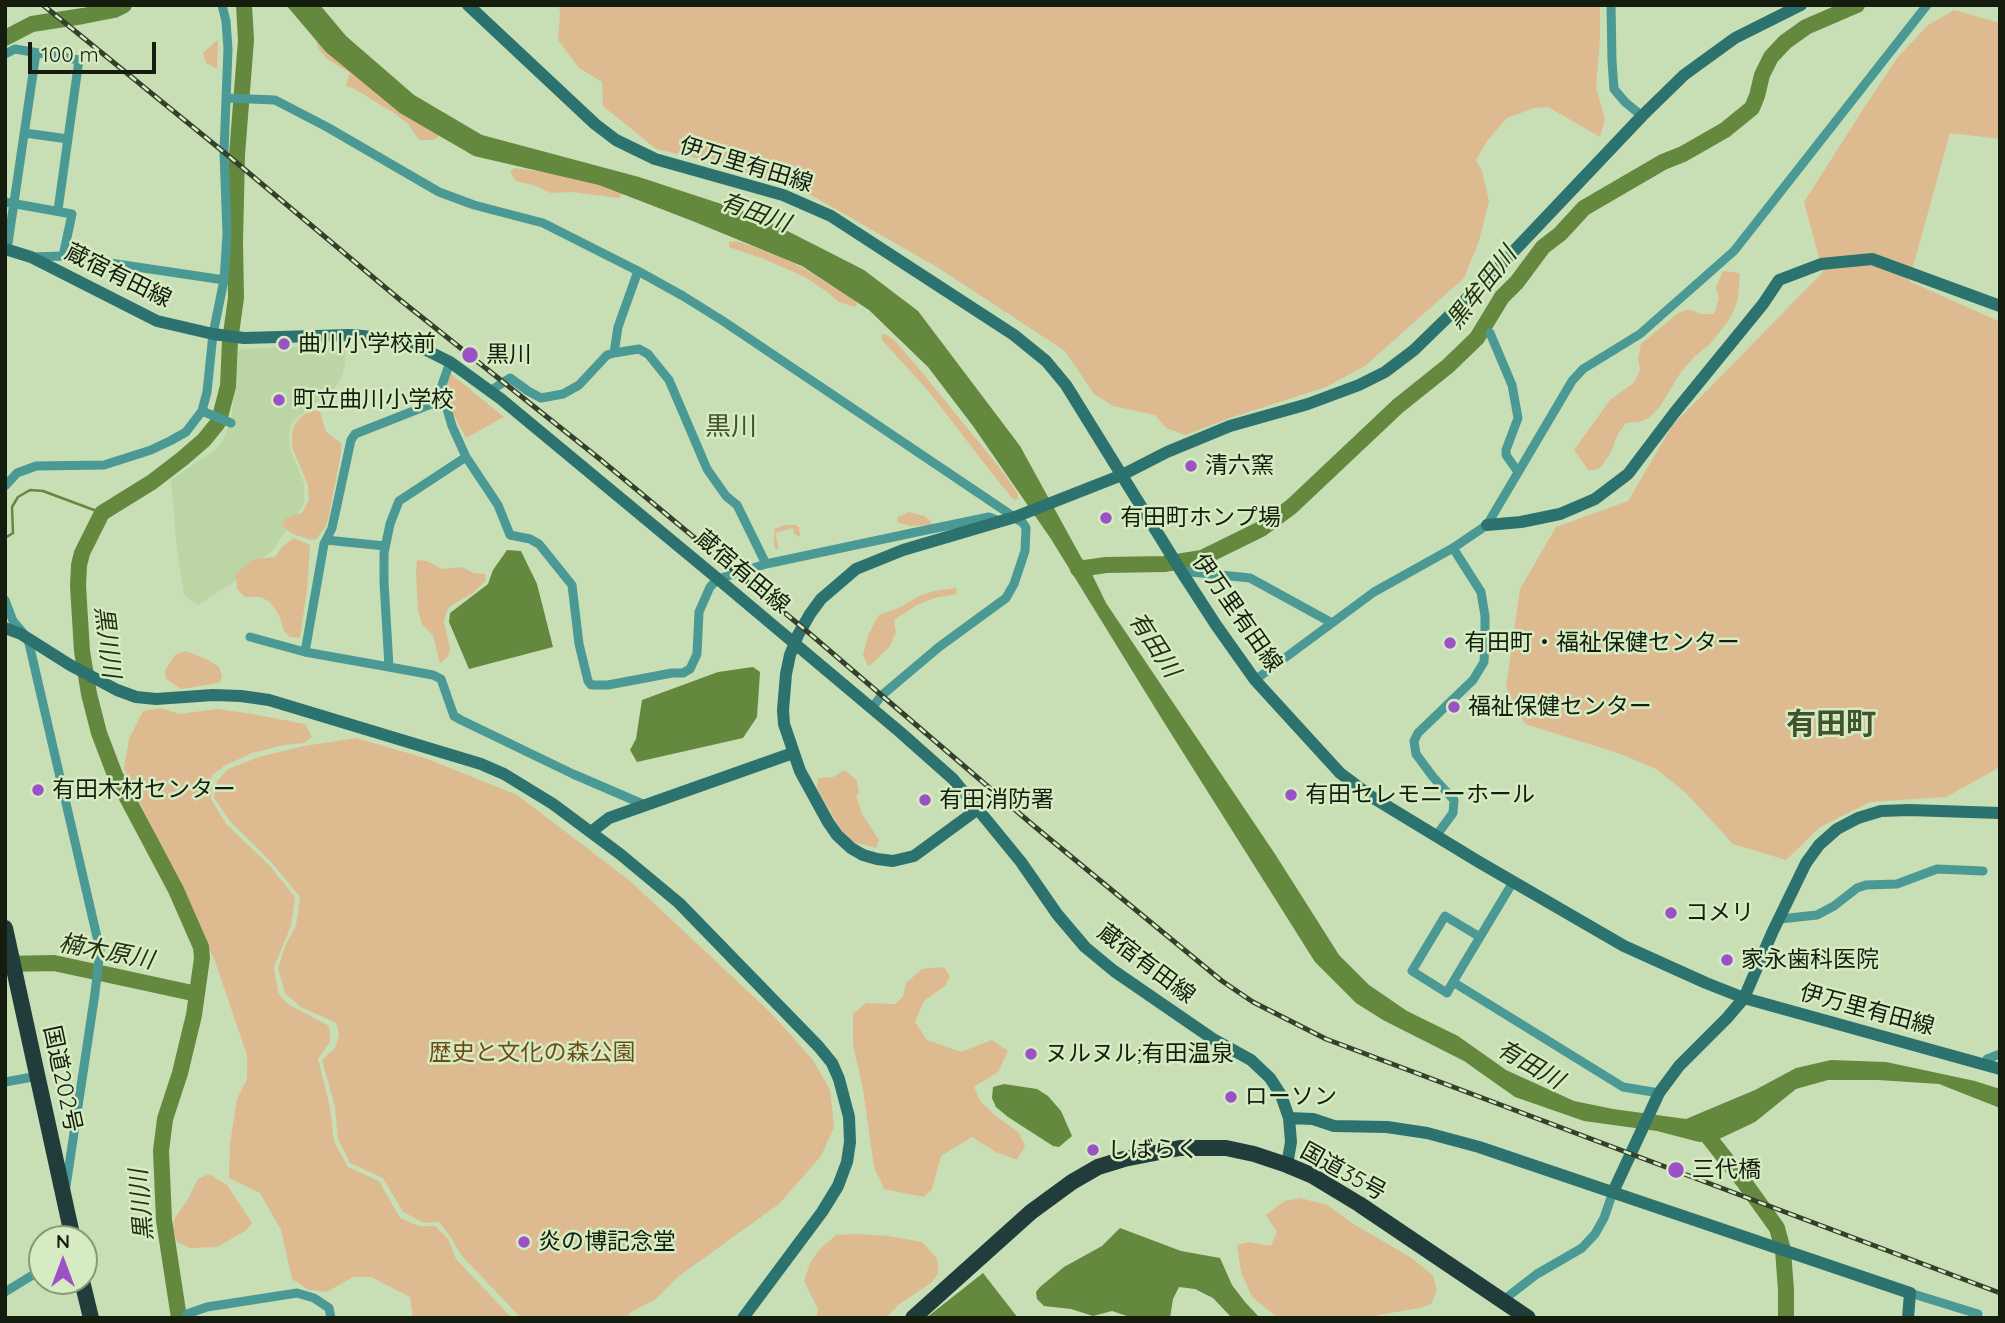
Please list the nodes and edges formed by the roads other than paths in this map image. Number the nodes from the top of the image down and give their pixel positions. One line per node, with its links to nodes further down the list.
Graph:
1 (222, 5): 8 (street)
2 (468, 5): 30 (street, 伊万里有田線)
3 (1611, 5): 9 (street)
4 (1801, 5): 9 (street)
5 (1927, 5): 29 (street)
6 (36, 53): 7 (street); 10 (street); 11 (street)
7 (5, 54)
8 (228, 98): 17 (street); 18 (street)
9 (1642, 116): 30 (street)
10 (25, 133): 11 (street); 12 (street)
11 (68, 139): 13 (street)
12 (10, 203): 13 (street); 14 (street)
13 (58, 210): 15 (street)
14 (6, 250): 16 (street, 蔵宿有田線)
15 (64, 256): 16 (street); 18 (street)
16 (31, 257): 21 (street, 蔵宿有田線)
17 (638, 271): 22 (street); 32 (street)
18 (224, 280): 21 (street)
19 (2000, 306): 34 (street)
20 (1490, 333): 29 (street)
21 (213, 334): 23 (street, 蔵宿有田線); 26 (street)
22 (614, 353): 24 (street); 38 (street)
23 (450, 362): 24 (street, 蔵宿有田線); 25 (street)
24 (490, 391): 40 (street, 蔵宿有田線)
25 (444, 399): 28 (street); 35 (street)
26 (202, 411): 27 (street); 31 (street)
27 (231, 423)
28 (466, 457): 36 (street); 40 (street)
29 (1518, 472): 34 (street)
30 (1122, 475): 32 (street); 39 (street, 伊万里有田線)
31 (5, 486)
32 (1015, 517): 33 (street); 49 (street)
33 (1001, 521): 38 (street); 50 (street)
34 (1487, 525): 37 (street)
35 (326, 540): 36 (street); 46 (street)
36 (385, 546): 47 (street)
37 (1453, 548): 42 (street); 55 (street)
38 (766, 564): 40 (street)
39 (1181, 570): 42 (street); 48 (street, 伊万里有田線)
40 (718, 579): 49 (street, 蔵宿有田線)
41 (5, 600): 45 (street)
42 (1332, 623): 48 (street)
43 (5, 628): 45 (street)
44 (250, 637): 46 (street)
45 (28, 639): 54 (street); 72 (street)
46 (305, 652): 47 (street)
47 (389, 667): 51 (street)
48 (1255, 680): 55 (street, 伊万里有田線)
49 (872, 708): 52 (street, 蔵宿有田線)
50 (793, 753): 51 (street); 52 (street)
51 (645, 805): 54 (street)
52 (978, 808): 69 (street, 蔵宿有田線)
53 (2000, 813): 58 (street)
54 (591, 832): 83 (street)
55 (1436, 836): 57 (street, 伊万里有田線)
56 (1983, 871): 58 (street)
57 (1513, 882): 60 (street); 62 (street, 伊万里有田線)
58 (1780, 919): 62 (street)
59 (5, 928): 66 (highway, 国道202号)
60 (1480, 937): 61 (street); 61 (street)
61 (1453, 982): 68 (street)
62 (1744, 998): 64 (street, 伊万里有田線); 68 (street)
63 (2000, 1054): 64 (street)
64 (1985, 1065): 65 (street, 伊万里有田線)
65 (2000, 1069)
66 (38, 1076): 67 (street); 72 (highway, 国道202号)
67 (5, 1082)
68 (1656, 1097): 71 (street)
69 (1289, 1118): 70 (street, 蔵宿有田線); 71 (street)
70 (1287, 1165): 78 (highway, 国道35号); 84 (highway, 国道35号)
71 (1613, 1192): 76 (street); 78 (street)
72 (64, 1198): 73 (highway, 国道202号)
73 (70, 1225)
74 (28, 1278): 75 (street)
75 (5, 1292)
76 (1910, 1293): 79 (street); 86 (street)
77 (85, 1295): 80 (highway)
78 (1502, 1301): 85 (highway, 国道35号)
79 (1978, 1314)
80 (91, 1318)
81 (187, 1318): 82 (street)
82 (331, 1318)
83 (743, 1318)
84 (913, 1318)
85 (1528, 1318)
86 (1909, 1318)

